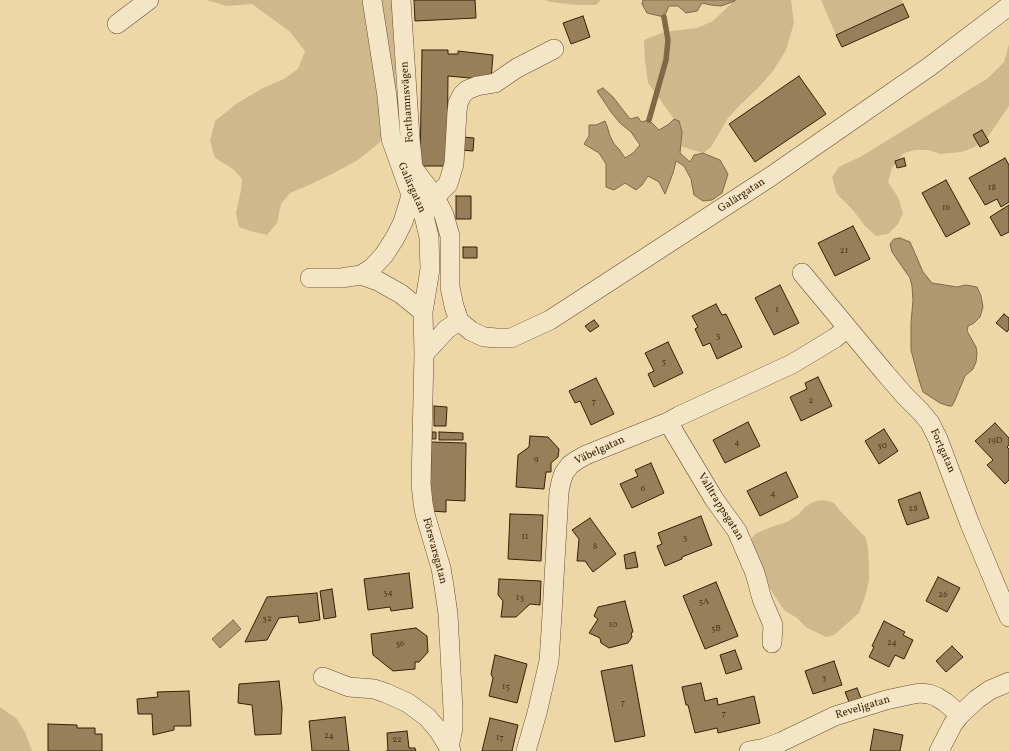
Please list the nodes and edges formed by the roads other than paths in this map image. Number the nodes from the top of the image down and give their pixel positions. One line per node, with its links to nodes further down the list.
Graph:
1 (149, 0): 5 (street)
2 (372, 0): 7 (street, Galärgatan)
3 (402, 0): 8 (street, Forthamnsvägen)
4 (1000, 7): 13 (street, Galärgatan)
5 (117, 24)
6 (554, 49): 8 (street, Galärgatan)
7 (410, 192): 10 (street); 12 (street, Galärgatan)
8 (435, 197): 13 (street, Galärgatan)
9 (802, 274): 14 (street, Fortgatan)
10 (361, 275): 11 (street); 12 (street)
11 (310, 278)
12 (423, 312): 15 (street, Galärgatan)
13 (459, 321): 15 (street)
14 (847, 328): 16 (street, Väbelgatan); 17 (street, Fortgatan)
15 (424, 354): 22 (street, Försvarsgatan)
16 (668, 422): 18 (street, Valltrappsgatan); 24 (street, Väbelgatan)
17 (1009, 617)
18 (772, 643)
19 (323, 677): 22 (street, Försvarsgatan)
20 (1009, 682): 21 (street)
21 (960, 715): 23 (street, Reveljgatan); 25 (street)
22 (450, 749)
23 (759, 750)
24 (526, 751)
25 (939, 751)

